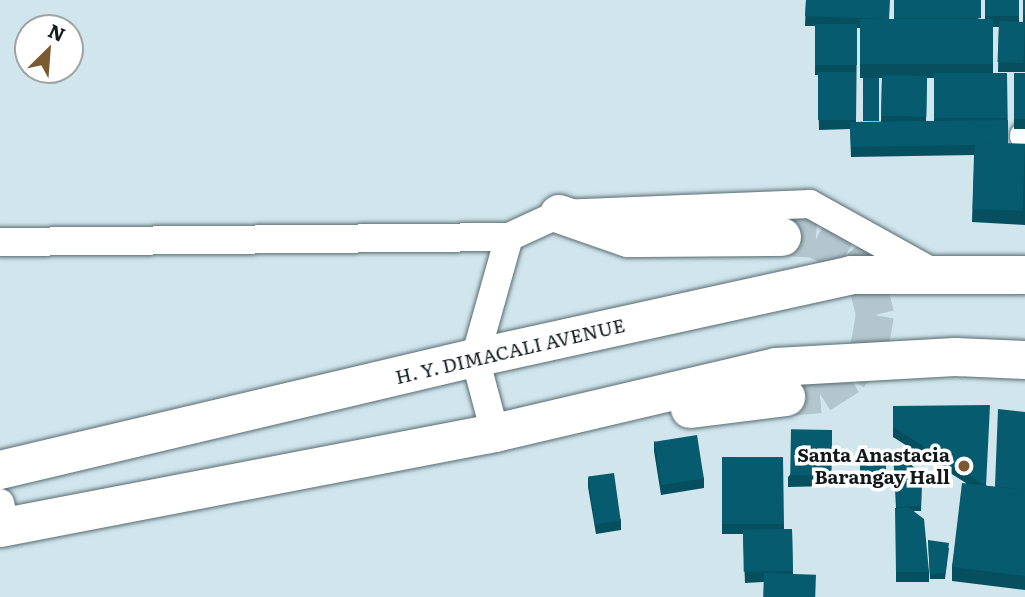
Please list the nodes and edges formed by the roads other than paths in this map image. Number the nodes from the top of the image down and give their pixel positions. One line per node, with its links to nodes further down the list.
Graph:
1 (559, 214): 2 (street); 3 (street); 5 (street)
2 (509, 237): 4 (street); 7 (street)
3 (782, 237)
4 (0, 242)
5 (939, 275): 6 (street, H. Y. DIMACALI AVENUE); 7 (street, H. Y. DIMACALI AVENUE)
6 (1025, 275)
7 (475, 358): 11 (street); 12 (street, H. Y. DIMACALI AVENUE)
8 (1025, 360): 10 (street)
9 (786, 397): 10 (street)
10 (580, 412): 11 (street)
11 (495, 433): 13 (street)
12 (0, 470)
13 (2, 519)

